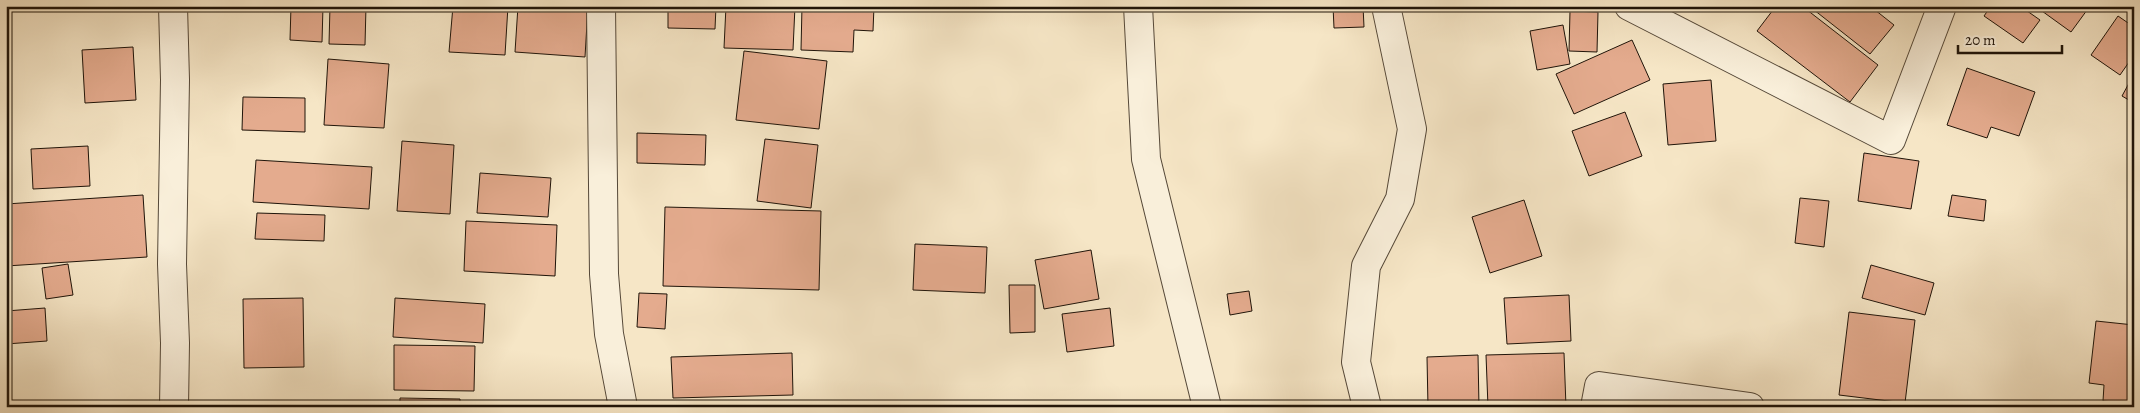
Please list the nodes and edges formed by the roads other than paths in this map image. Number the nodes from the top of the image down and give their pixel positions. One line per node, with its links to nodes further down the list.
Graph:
1 (174, 6): 7 (street)
2 (601, 6): 8 (street)
3 (1138, 6): 9 (street)
4 (1386, 6): 10 (street)
5 (1629, 6): 6 (street)
6 (1942, 6)
7 (174, 407)
8 (623, 407)
9 (1207, 407)
10 (1366, 407)
11 (1595, 407): 12 (street)
12 (1750, 407)

